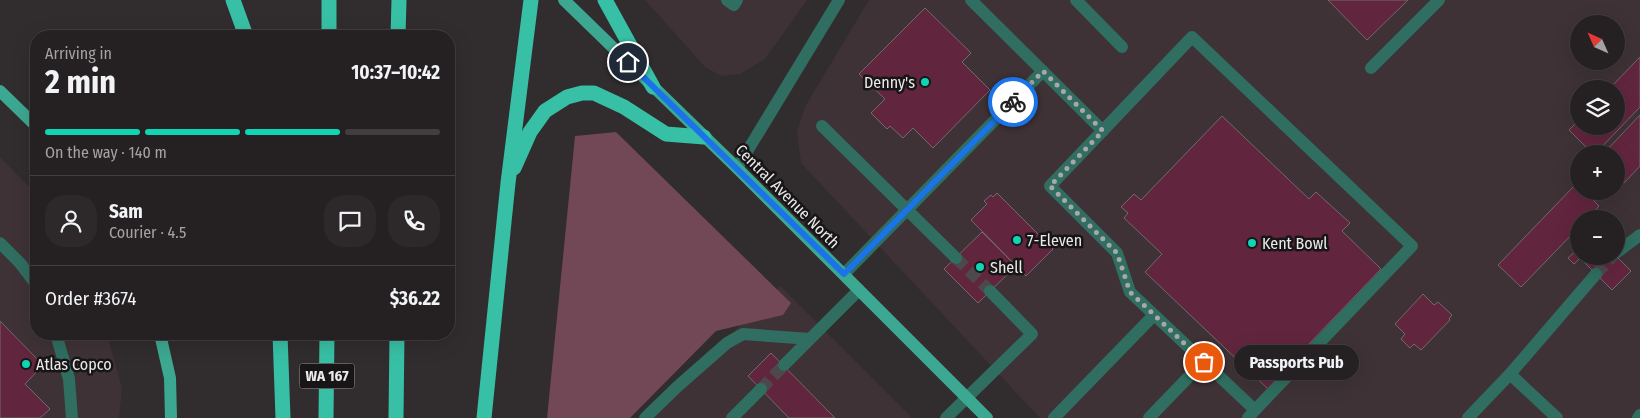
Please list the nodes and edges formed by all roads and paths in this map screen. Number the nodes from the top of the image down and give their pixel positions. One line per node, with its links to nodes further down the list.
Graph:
1 (233, 0): 13 (highway)
2 (330, 0): 14 (highway)
3 (399, 0): 15 (highway)
4 (530, 0): 26 (highway)
5 (564, 0): 19 (main road, Central Avenue North)
6 (604, 0): 19 (highway)
7 (727, 0): 8 (street)
8 (737, 0)
9 (839, 0): 25 (street)
10 (971, 0): 18 (street)
11 (1076, 0): 16 (street)
12 (1439, 0): 17 (street)
13 (244, 30)
14 (329, 30)
15 (398, 30)
16 (1122, 47)
17 (1372, 68)
18 (1043, 71): 23 (street); 27 (street)
19 (653, 87): 24 (main road, Central Avenue North)
20 (0, 91): 21 (main road)
21 (30, 120)
22 (822, 126): 27 (street)
23 (1103, 131): 37 (street); 49 (street)
24 (704, 137): 25 (main road, Central Avenue North); 26 (highway)
25 (737, 168): 32 (main road, Central Avenue North)
26 (508, 184): 55 (highway)
27 (906, 210): 31 (street); 32 (street)
28 (1640, 235): 30 (street)
29 (0, 243): 34 (street)
30 (1625, 246)
31 (956, 258)
32 (844, 274): 35 (main road, Central Avenue North)
33 (1596, 274): 46 (street)
34 (30, 276)
35 (859, 290): 38 (street); 48 (main road, Central Avenue North)
36 (990, 291): 48 (street)
37 (1154, 315): 44 (street); 60 (street)
38 (810, 339): 45 (street); 56 (street)
39 (58, 340): 50 (street)
40 (161, 340): 51 (main road)
41 (280, 340): 52 (highway)
42 (327, 340): 53 (highway, WA 167)
43 (397, 340): 54 (highway)
44 (1204, 362): 49 (street); 61 (street)
45 (784, 366)
46 (1510, 374): 62 (street); 63 (street)
47 (761, 389): 57 (street)
48 (966, 398): 58 (street); 59 (main road, Central Avenue North)
49 (1252, 414)
50 (72, 418)
51 (170, 418)
52 (284, 418)
53 (326, 418)
54 (396, 418)
55 (484, 418)
56 (645, 418)
57 (732, 418)
58 (946, 418)
59 (987, 418)
60 (1054, 418)
61 (1149, 418)
62 (1468, 418)
63 (1557, 418)

